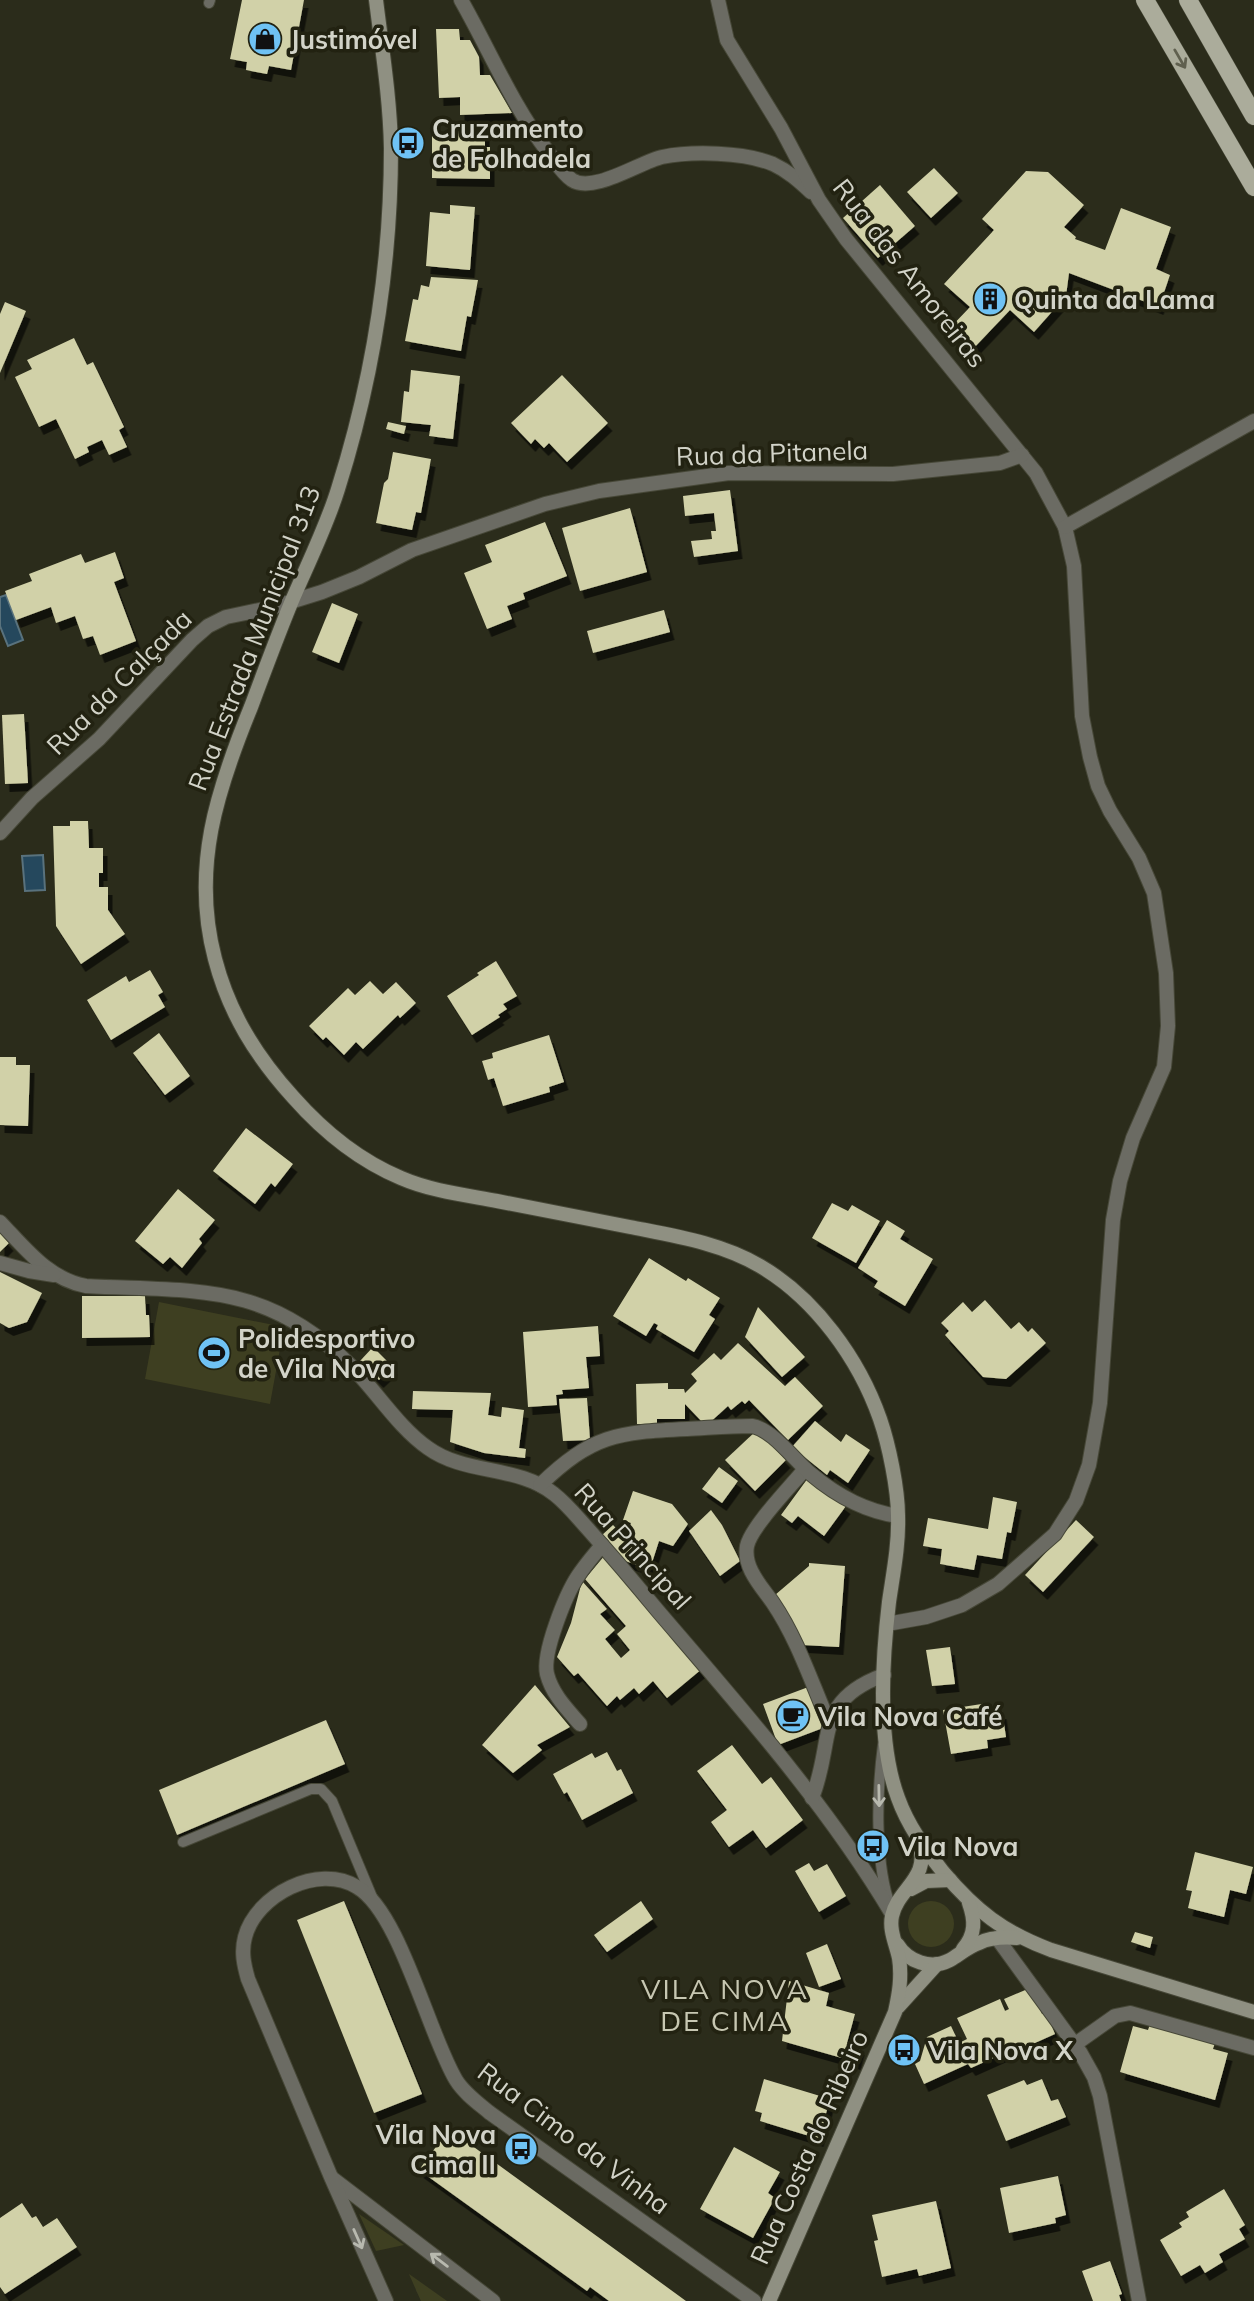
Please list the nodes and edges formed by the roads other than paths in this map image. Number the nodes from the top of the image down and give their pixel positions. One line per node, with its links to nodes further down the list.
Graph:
1 (376, 0): 12 (main road, Rua Estrada Municipal 313)
2 (461, 0): 8 (street)
3 (718, 0): 8 (street, Rua das Amoreiras)
4 (1145, 0): 7 (main road, one-way to 7)
5 (1188, 0): 6 (main road)
6 (1254, 116)
7 (1254, 187)
8 (819, 200): 10 (street, Rua das Amoreiras)
9 (1254, 421): 11 (street)
10 (1022, 455): 11 (street, Rua das Amoreiras); 12 (street, Rua da Pitanela)
11 (1065, 527): 21 (street, Rua das Amoreiras)
12 (291, 602): 13 (street, Rua da Calçada); 19 (main road, Rua Estrada Municipal 313)
13 (0, 833)
14 (0, 1222): 16 (street)
15 (0, 1263): 16 (street, Rua Principal)
16 (55, 1275): 18 (street, Rua Principal)
17 (805, 1469): 18 (street); 19 (street); 24 (street)
18 (540, 1485): 20 (street, Rua Principal)
19 (898, 1516): 21 (main road, Rua Estrada Municipal 313)
20 (602, 1545): 23 (street); 26 (street, Rua Principal)
21 (887, 1625): 22 (main road, Rua Estrada Municipal 313)
22 (884, 1675): 24 (street); 25 (main road, Rua Estrada Municipal 313)
23 (580, 1724)
24 (830, 1725): 26 (street)
25 (885, 1728): 27 (main road, Rua Estrada Municipal 313); 33 (lane, one-way to 33)
26 (812, 1798): 33 (street, Rua Principal)
27 (918, 1839): 29 (main road, Rua Estrada Municipal 313); 30 (main road)
28 (183, 1842): 31 (lane)
29 (950, 1880): 30 (main road); 32 (main road, Rua Estrada Municipal 313)
30 (907, 1892): 33 (main road)
31 (373, 1900): 43 (street, Rua Cimo da Vinha); 46 (street, Rua Cimo da Vinha)
32 (969, 1902): 35 (main road, Rua Estrada Municipal 313); 37 (main road)
33 (892, 1914): 36 (main road)
34 (997, 1938): 35 (main road); 37 (main road); 41 (street)
35 (1021, 1938): 40 (main road, Rua Estrada Municipal 313)
36 (894, 1940): 38 (main road); 39 (main road)
37 (960, 1953): 38 (main road)
38 (937, 1964): 39 (main road)
39 (895, 2012): 47 (main road, Rua Costa do Ribeiro)
40 (1254, 2012)
41 (1074, 2045): 42 (street); 48 (street)
42 (1254, 2048)
43 (331, 2177): 44 (street, Rua Cimo da Vinha, one-way to 44); 45 (street, Rua Cimo da Vinha, one-way to 43)
44 (386, 2301)
45 (494, 2301)
46 (754, 2301)
47 (769, 2301)
48 (1139, 2301)

